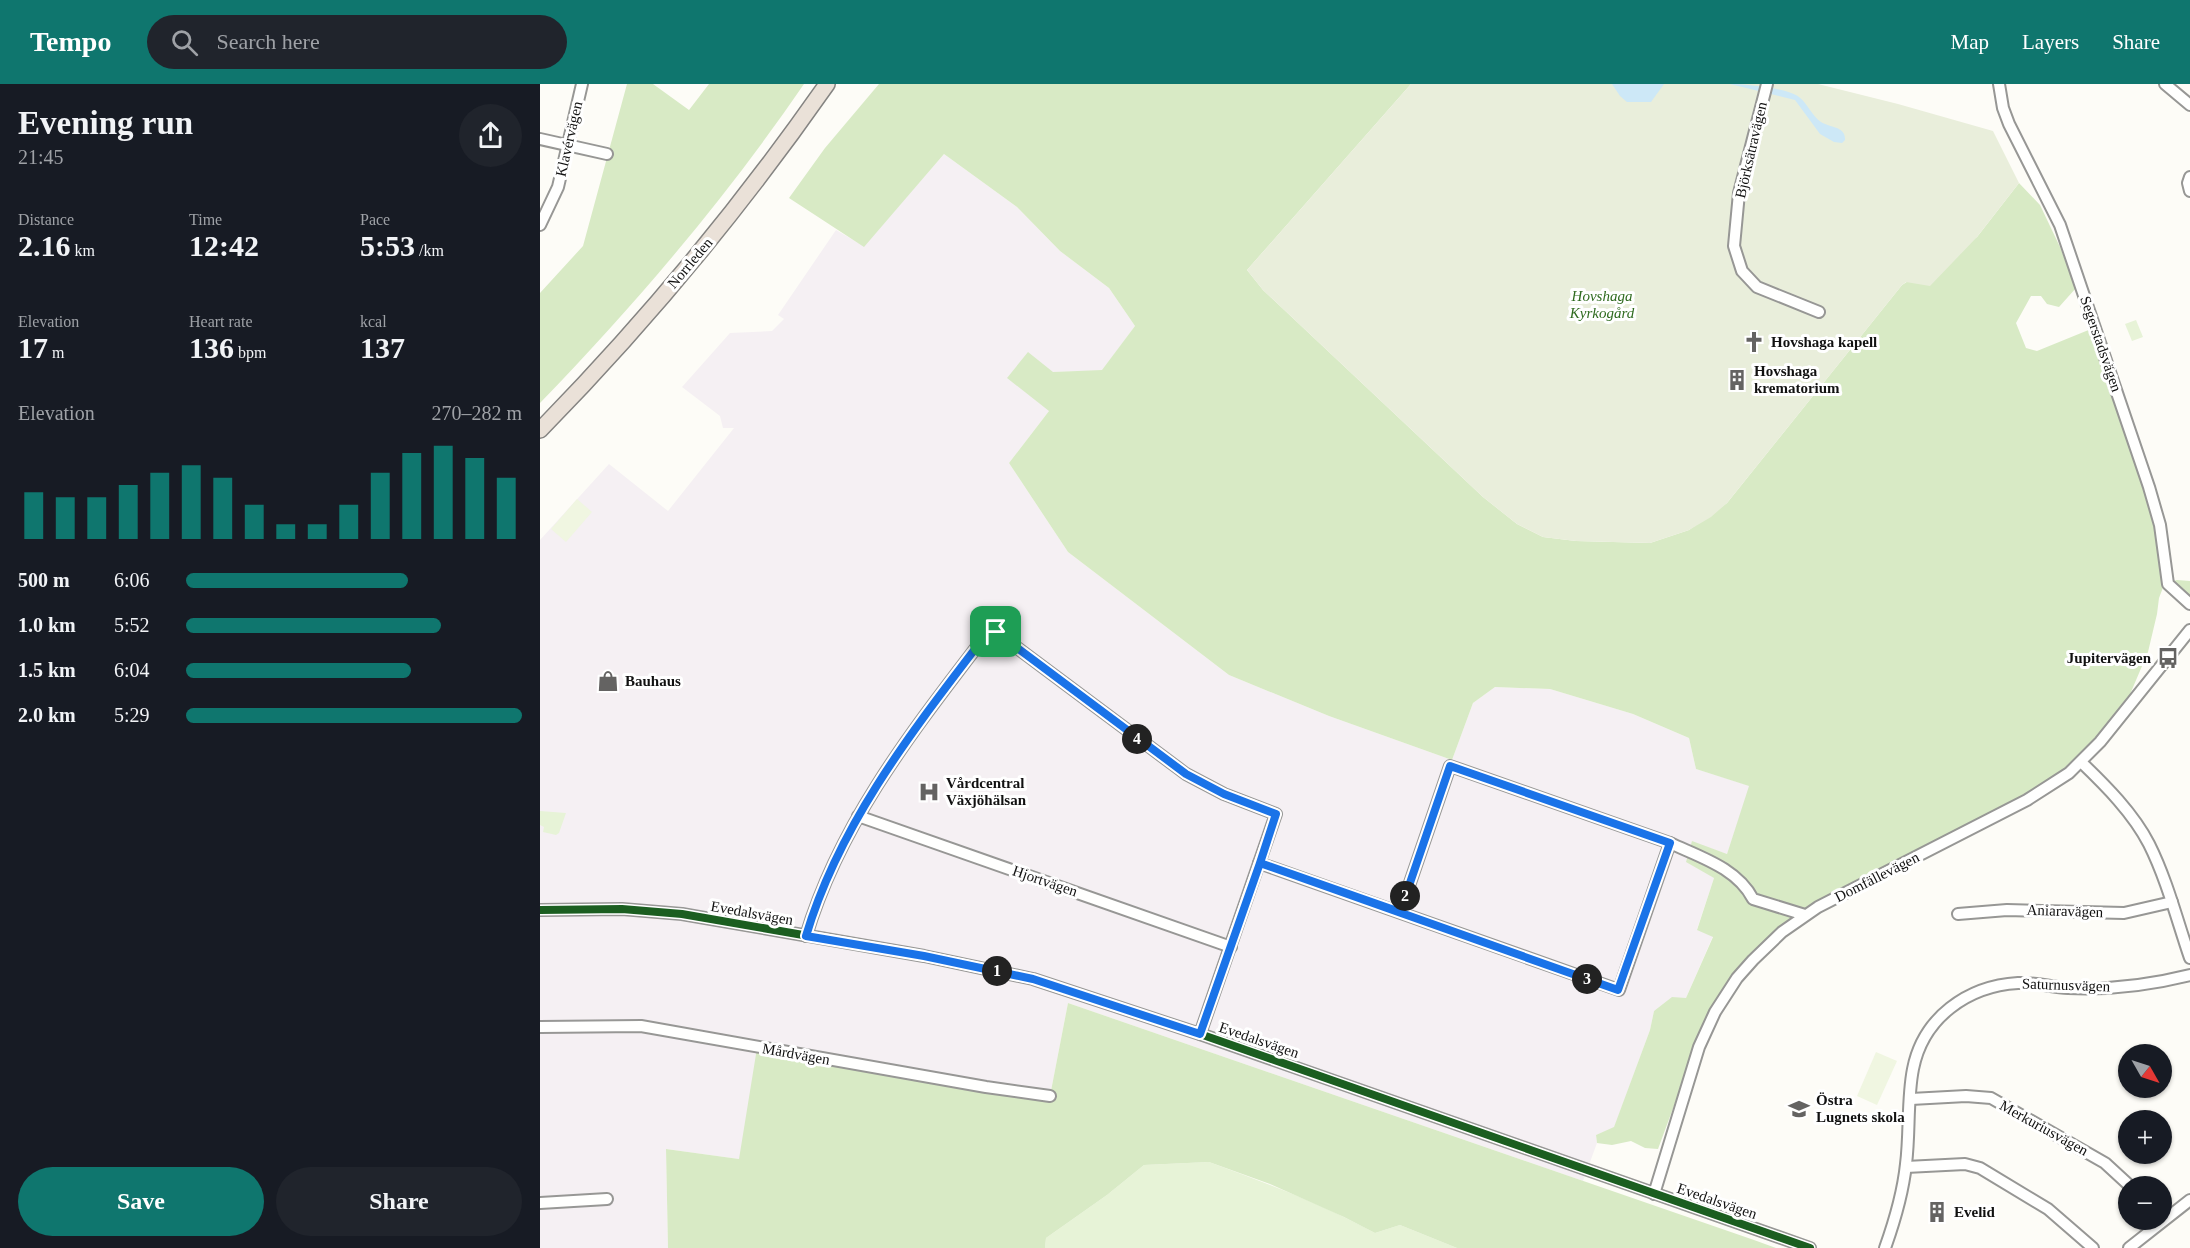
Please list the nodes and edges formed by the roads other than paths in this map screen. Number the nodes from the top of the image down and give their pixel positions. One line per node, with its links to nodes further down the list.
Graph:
1 (582, 84): 9 (street, Klavérvägen)
2 (818, 84): 15 (highway, Norrleden)
3 (827, 84): 16 (highway, Norrleden)
4 (1999, 84): 17 (street, Segerstadsvägen)
5 (2165, 84): 7 (street)
6 (1766, 88): 14 (street, Björksätravägen)
7 (2190, 105)
8 (540, 139): 9 (street)
9 (569, 146): 10 (street); 13 (street, Klavérvägen)
10 (607, 154)
11 (2190, 177): 12 (street)
12 (2190, 191)
13 (540, 225)
14 (1819, 312)
15 (540, 419)
16 (540, 430)
17 (2190, 604)
18 (2190, 630): 19 (street, Domfällevägen)
19 (2081, 762): 23 (street); 27 (street, Domfällevägen)
20 (858, 816): 22 (street); 28 (street); 29 (street, Hjortvägen)
21 (1670, 843): 25 (street); 25 (street); 27 (street)
22 (1260, 863): 25 (street); 29 (street)
23 (2172, 902): 26 (street, Aniaravägen); 30 (street)
24 (540, 910): 28 (street, Evedalsvägen)
25 (1400, 912)
26 (1958, 914)
27 (1805, 915): 38 (street, Domfällevägen)
28 (806, 936): 33 (street, Evedalsvägen)
29 (1231, 946): 33 (street)
30 (2190, 958)
31 (2190, 975): 35 (street, Saturnusvägen)
32 (540, 1027): 34 (street, Mårdvägen)
33 (1200, 1034): 38 (street, Evedalsvägen)
34 (1050, 1096)
35 (1911, 1099): 36 (street, Saturnusvägen); 37 (street, Merkuriusvägen)
36 (1906, 1167): 45 (street, Saturnusvägen); 46 (street)
37 (2120, 1176)
38 (1654, 1194): 44 (street, Evedalsvägen)
39 (607, 1199): 41 (street)
40 (2190, 1200): 42 (street)
41 (540, 1203)
42 (2172, 1211)
43 (2148, 1230): 47 (street)
44 (1810, 1248)
45 (1885, 1248)
46 (2093, 1248)
47 (2129, 1248)

